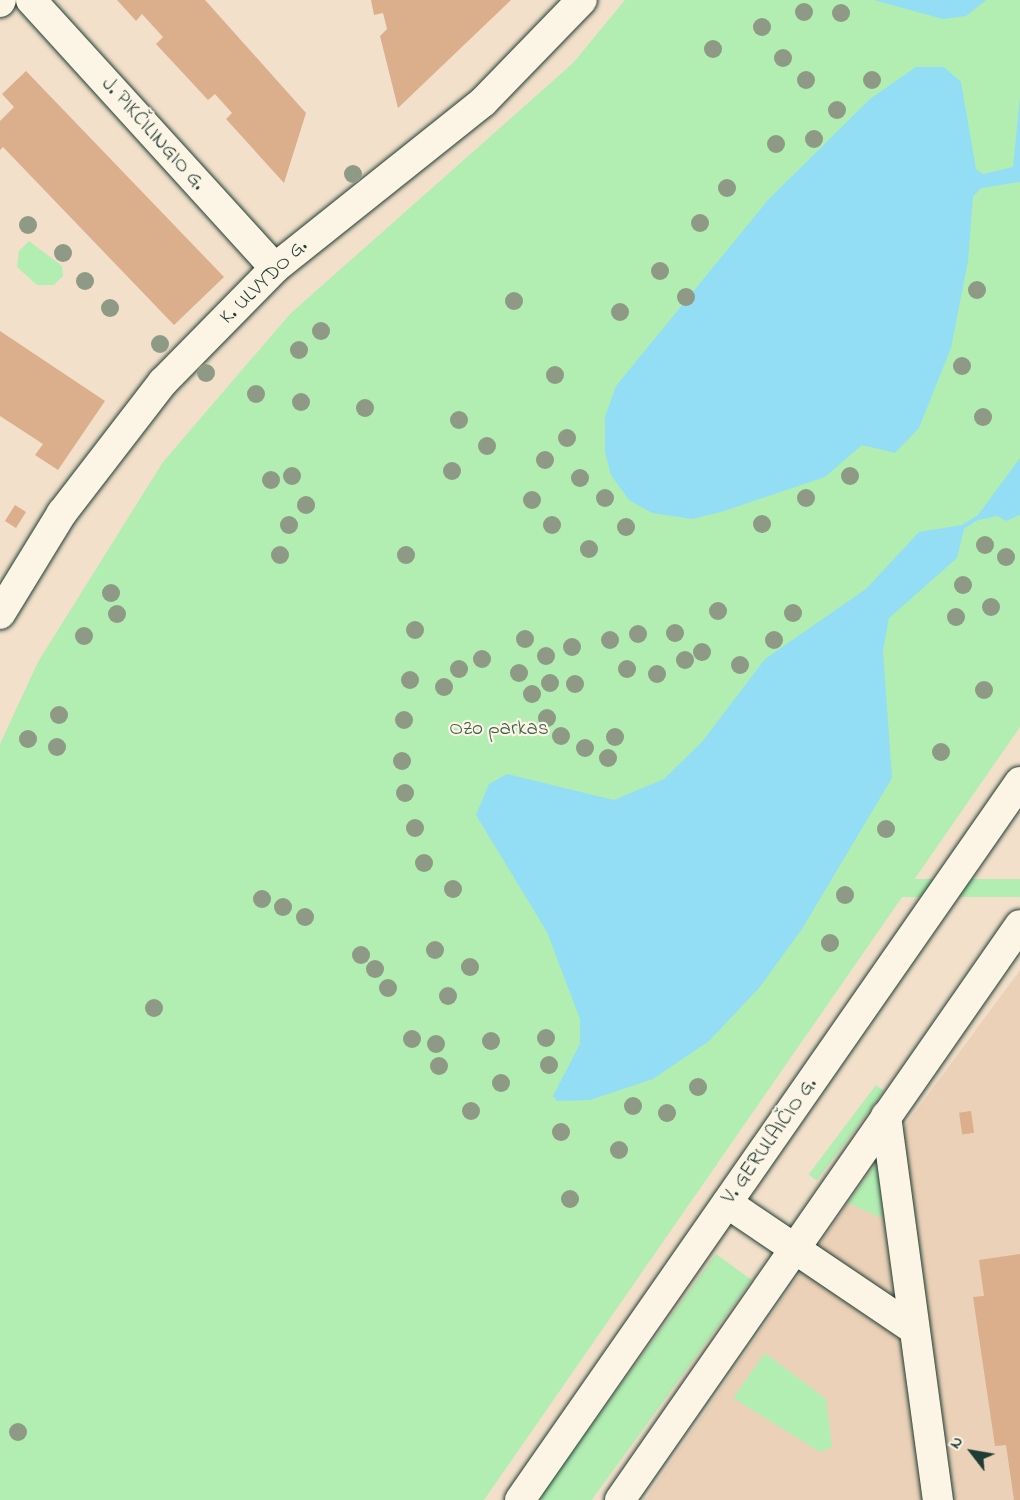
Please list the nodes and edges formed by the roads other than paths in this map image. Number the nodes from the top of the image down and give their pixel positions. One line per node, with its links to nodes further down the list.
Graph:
1 (31, 0): 3 (street, J. PIKČILINGIO G.)
2 (582, 0): 3 (street, K. ULVYDO G.)
3 (275, 268): 4 (street, K. ULVYDO G.)
4 (0, 614)
5 (1020, 782): 8 (street, V. GERULAIČIO G.)
6 (1020, 925): 7 (street)
7 (886, 1116): 9 (street); 10 (street)
8 (727, 1203): 9 (street); 11 (street, V. GERULAIČIO G.)
9 (794, 1249): 10 (street); 12 (street)
10 (912, 1328): 13 (street)
11 (520, 1500)
12 (620, 1500)
13 (938, 1500)

